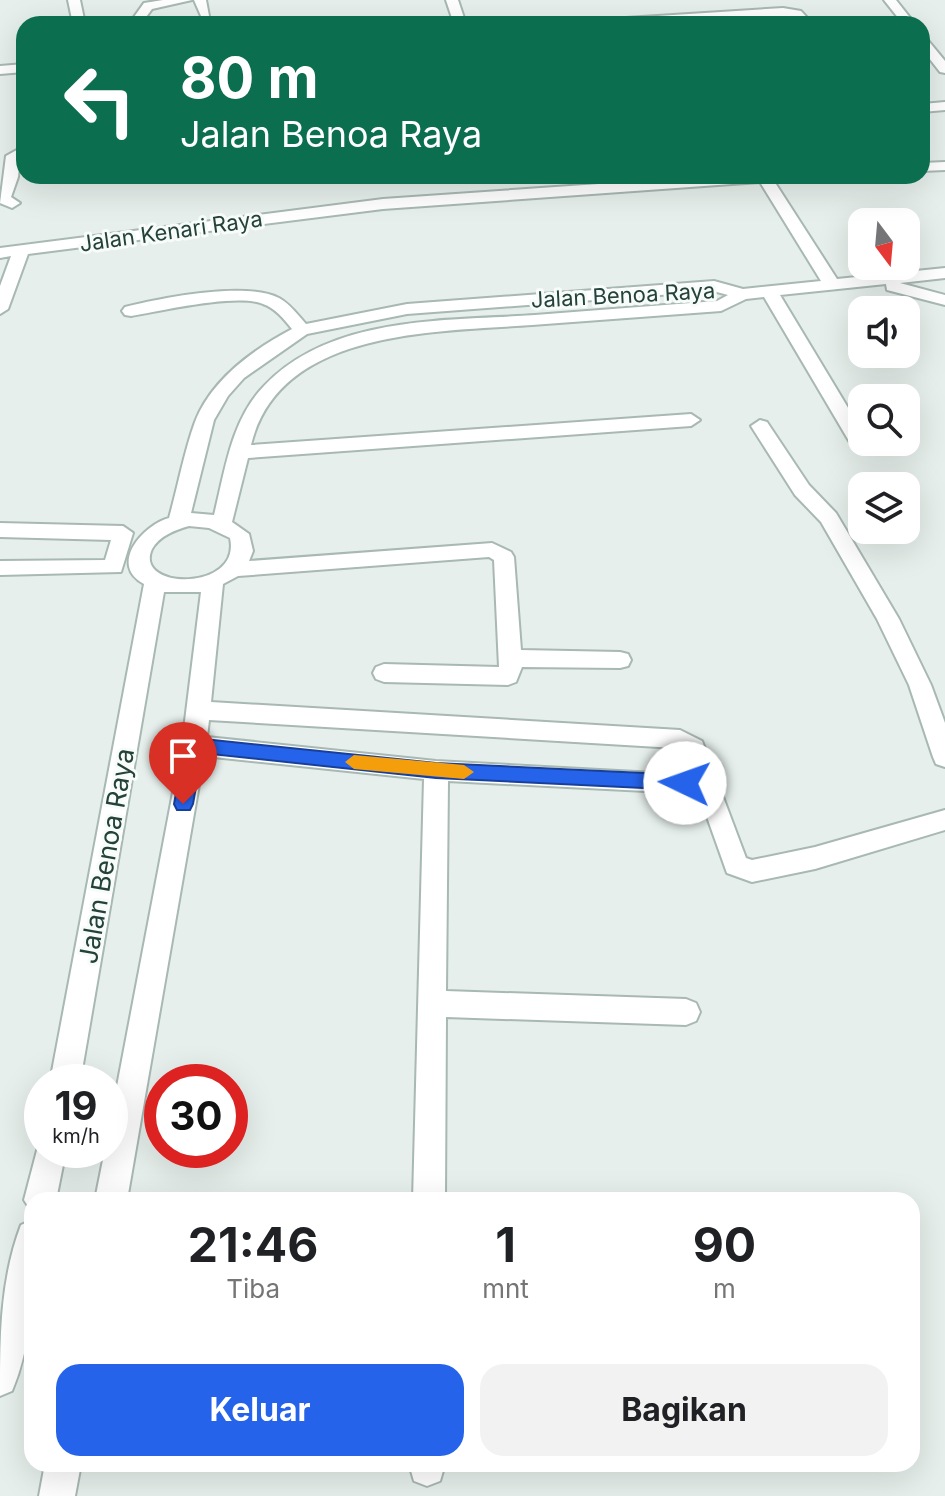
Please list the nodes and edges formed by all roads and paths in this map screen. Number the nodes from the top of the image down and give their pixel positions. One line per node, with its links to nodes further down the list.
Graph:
1 (186, 0): 3 (street)
2 (890, 0): 6 (street)
3 (141, 16)
4 (720, 16): 5 (street)
5 (799, 16)
6 (903, 16)
7 (16, 154): 10 (street)
8 (622, 184): 11 (street, Jalan Kenari Raya)
9 (768, 184): 15 (street)
10 (12, 203)
11 (21, 250): 12 (street, Jalan Kenari Raya); 19 (street)
12 (0, 253)
13 (945, 273): 14 (street)
14 (871, 283): 15 (street); 18 (street)
15 (833, 286): 16 (street)
16 (770, 292): 17 (street); 23 (street)
17 (742, 294): 21 (street, Jalan Benoa Raya); 25 (street, Jalan Benoa Raya)
18 (945, 300)
19 (0, 309)
20 (131, 311): 21 (street)
21 (302, 330): 26 (street, Jalan Benoa Raya)
22 (691, 420): 25 (street)
23 (848, 424)
24 (760, 426): 37 (street)
25 (241, 452): 27 (street, Jalan Benoa Raya)
26 (179, 520): 27 (street); 31 (street)
27 (222, 522): 30 (street)
28 (0, 530): 29 (street)
29 (0, 568)
30 (224, 576): 31 (street); 32 (street); 35 (street)
31 (155, 583): 43 (street, Jalan Benoa Raya)
32 (510, 658): 33 (street); 34 (street)
33 (620, 660)
34 (384, 673)
35 (199, 710): 36 (street); 40 (street)
36 (194, 745): 38 (street); 44 (street)
37 (945, 757)
38 (436, 771): 39 (street); 41 (street)
39 (685, 783)
40 (945, 820)
41 (430, 1003): 42 (street); 49 (street)
42 (686, 1012)
43 (68, 1064)
44 (128, 1075)
45 (47, 1168): 47 (street)
46 (114, 1168): 48 (street)
47 (42, 1192)
48 (112, 1192)
49 (429, 1192)
50 (24, 1272): 51 (street)
51 (0, 1379)
52 (62, 1472): 53 (street)
53 (57, 1496)

